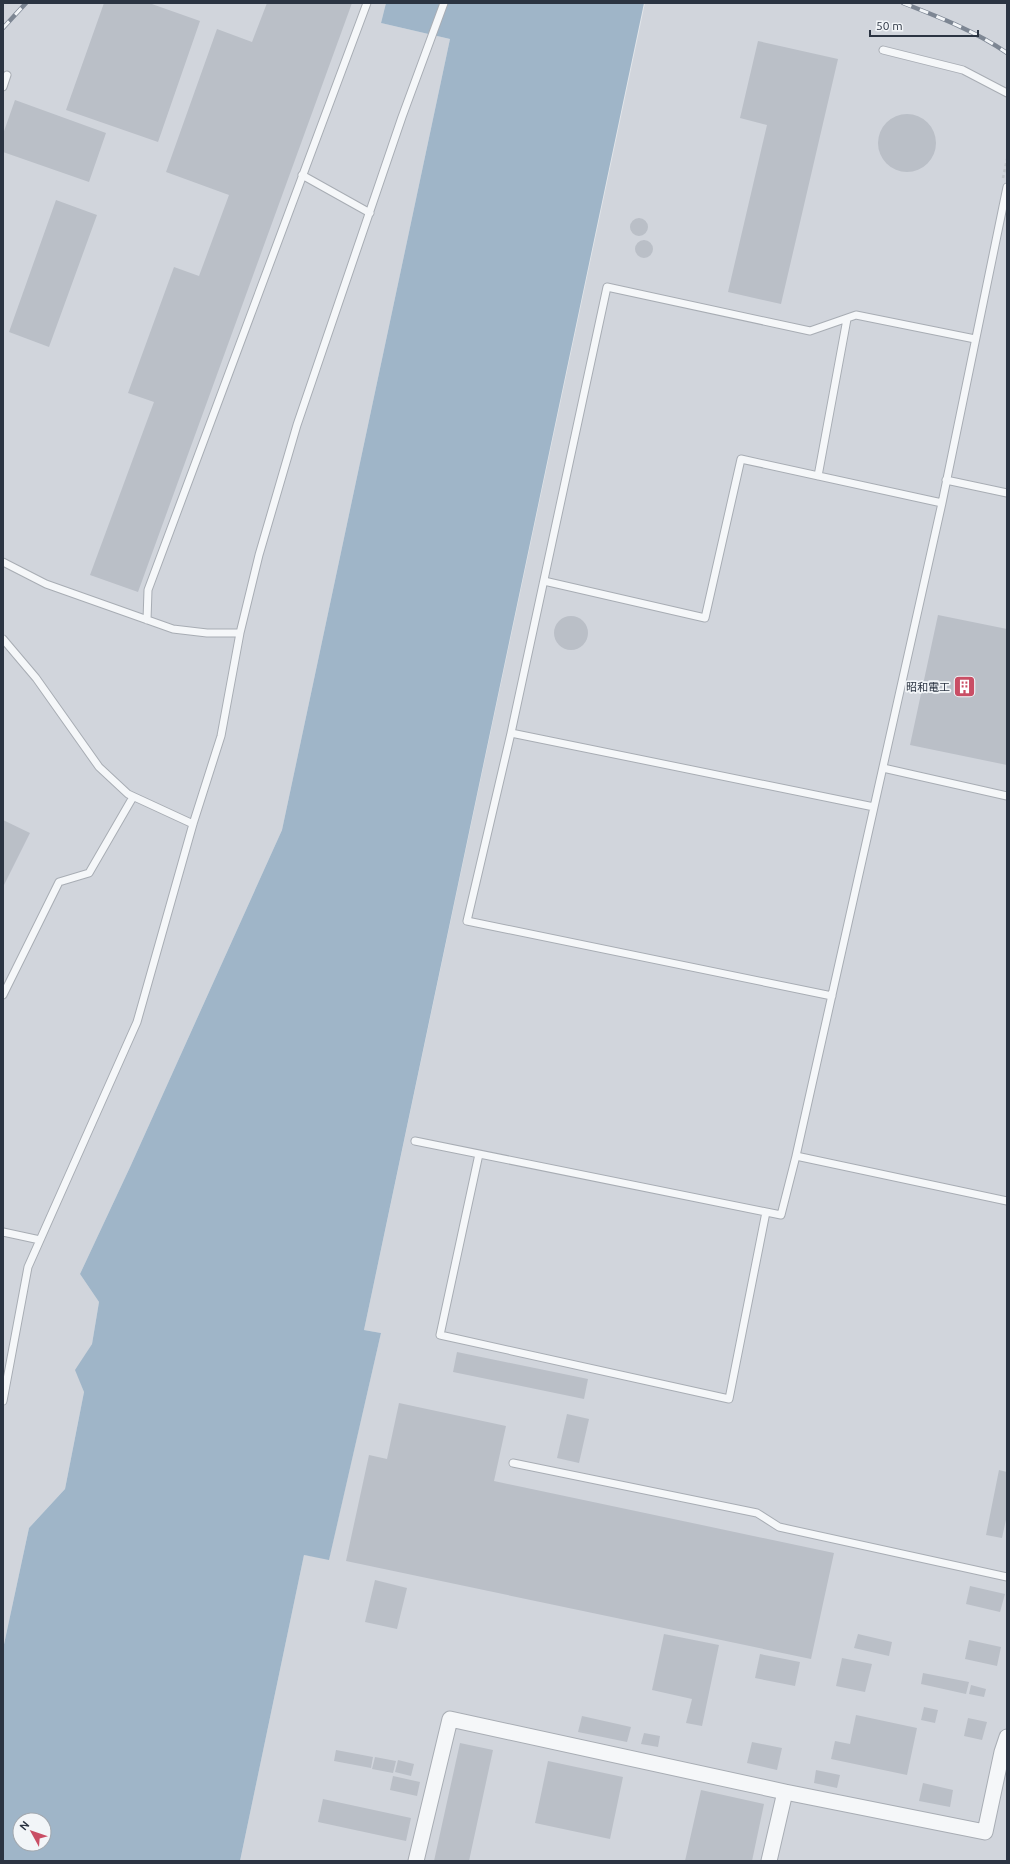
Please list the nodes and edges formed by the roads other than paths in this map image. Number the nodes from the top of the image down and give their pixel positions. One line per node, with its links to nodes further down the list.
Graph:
1 (367, 3): 7 (lane)
2 (444, 3): 9 (lane)
3 (883, 50): 6 (lane)
4 (8, 75): 5 (lane)
5 (3, 87)
6 (1007, 93)
7 (302, 175): 9 (lane); 18 (lane)
8 (1007, 187): 11 (lane)
9 (370, 213): 19 (lane)
10 (847, 318): 11 (lane); 12 (lane); 17 (lane)
11 (975, 339): 13 (lane)
12 (818, 476): 15 (lane); 17 (lane)
13 (946, 480): 14 (lane); 15 (lane)
14 (1007, 493)
15 (942, 502): 22 (lane)
16 (3, 562): 18 (lane)
17 (544, 581): 21 (lane)
18 (147, 620): 19 (lane)
19 (240, 632): 26 (lane)
20 (3, 639): 24 (lane)
21 (511, 733): 25 (lane); 28 (lane)
22 (883, 768): 23 (lane); 25 (lane)
23 (1007, 796)
24 (133, 797): 26 (lane); 27 (lane)
25 (874, 807): 28 (lane)
26 (193, 824): 35 (lane)
27 (3, 995)
28 (832, 996): 31 (lane)
29 (416, 1141): 30 (lane)
30 (480, 1154): 33 (lane); 33 (lane)
31 (796, 1156): 32 (lane); 33 (lane)
32 (1007, 1201)
33 (766, 1212)
34 (3, 1232): 35 (lane)
35 (40, 1240): 36 (lane)
36 (3, 1401)
37 (513, 1463): 38 (lane)
38 (1007, 1577)
39 (1007, 1737): 40 (street)
40 (785, 1792): 41 (street); 42 (street)
41 (416, 1861)
42 (770, 1861)

